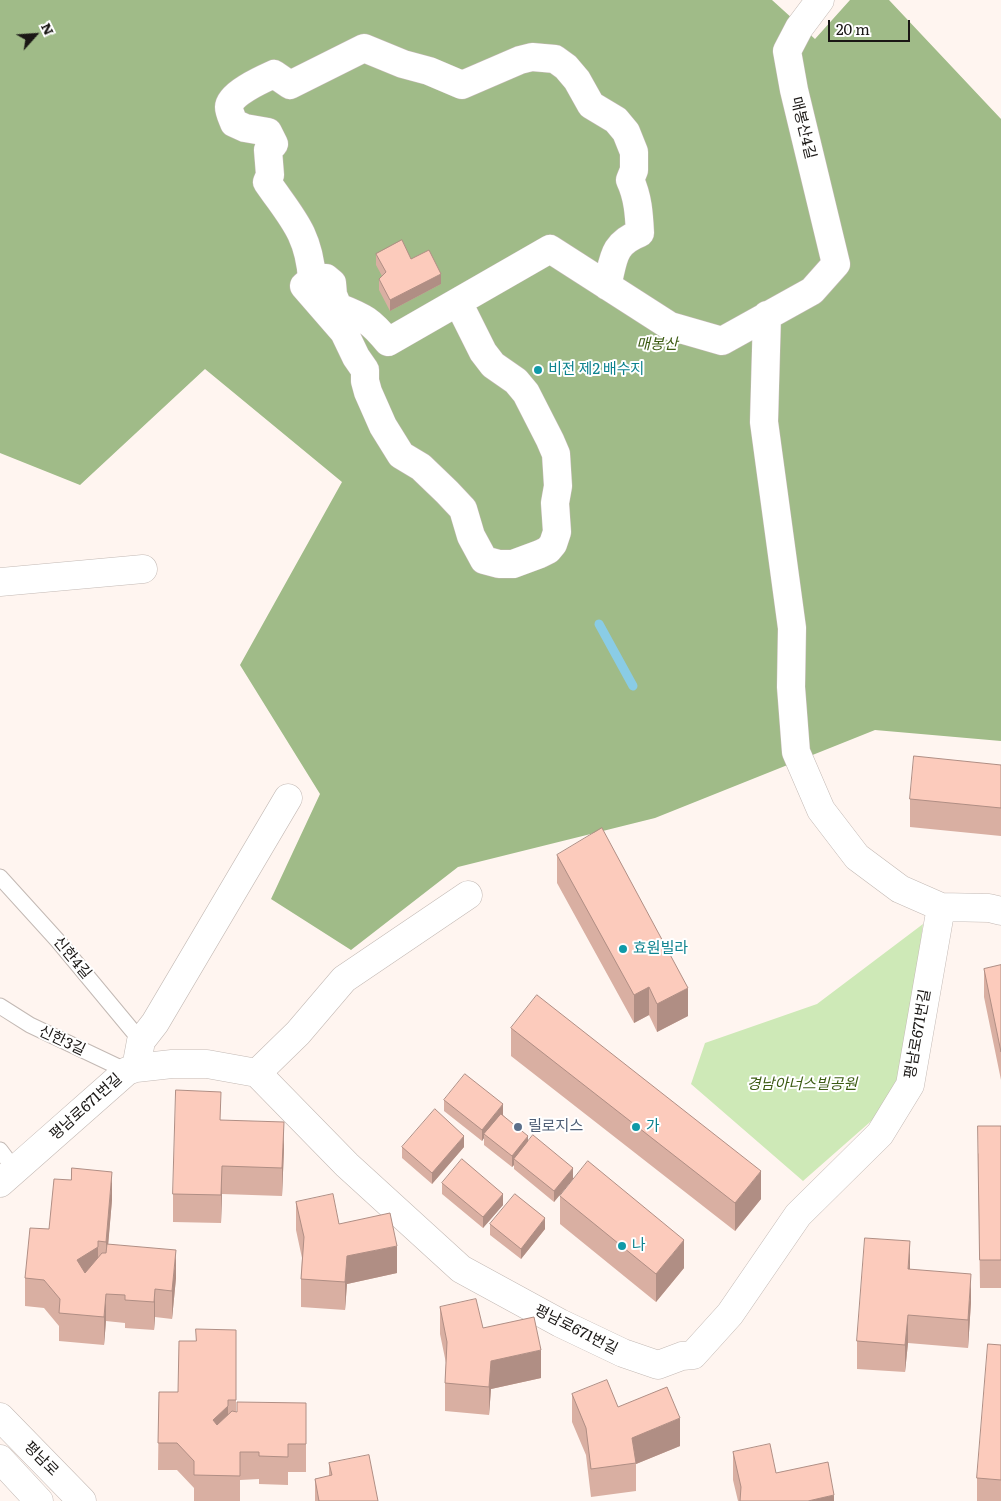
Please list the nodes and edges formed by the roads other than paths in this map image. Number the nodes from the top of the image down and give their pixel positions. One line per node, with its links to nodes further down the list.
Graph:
1 (820, 0): 5 (street, 매봉산4길)
2 (312, 279): 3 (street); 4 (street); 4 (street)
3 (607, 286): 4 (street); 5 (street)
4 (458, 302)
5 (767, 316): 11 (street)
6 (142, 570): 7 (street)
7 (0, 582)
8 (288, 798): 14 (street)
9 (0, 877): 14 (lane, 신한4길)
10 (468, 895): 16 (street)
11 (941, 906): 12 (street); 16 (street, 평남로671번길)
12 (1001, 911)
13 (0, 1006): 15 (lane, 신한3길)
14 (141, 1041): 15 (street)
15 (132, 1069): 16 (street, 평남로671번길); 17 (street, 평남로671번길)
16 (257, 1073)
17 (5, 1168)
18 (0, 1417): 21 (street, 평남로)
19 (0, 1459): 20 (street)
20 (39, 1501)
21 (82, 1501)

